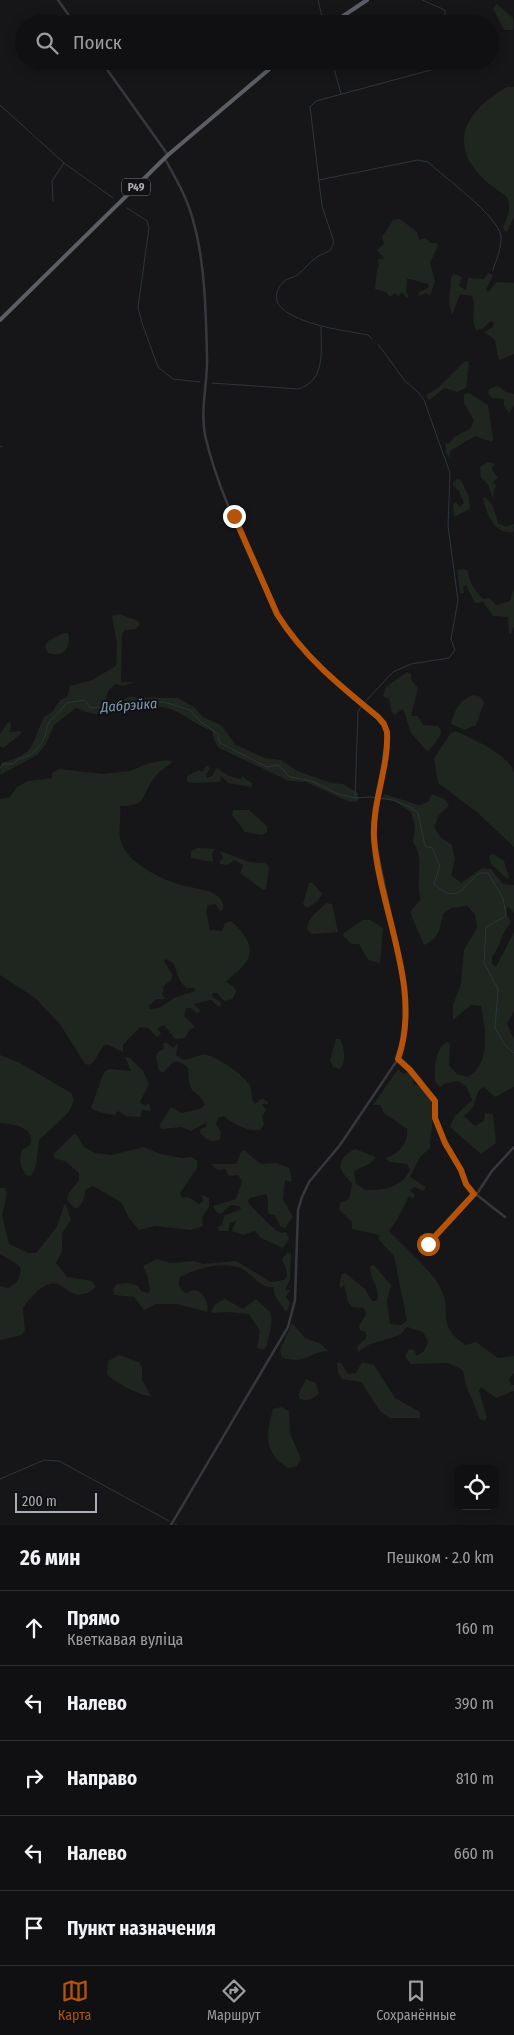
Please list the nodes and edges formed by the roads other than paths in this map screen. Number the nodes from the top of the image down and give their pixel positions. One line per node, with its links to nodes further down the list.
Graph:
1 (58, 0): 3 (street)
2 (367, 0): 4 (highway)
3 (69, 15)
4 (344, 15)
5 (107, 70): 7 (street)
6 (268, 70): 7 (highway, Р49)
7 (166, 157): 8 (highway, Р49); 9 (street)
8 (0, 320)
9 (398, 1059): 11 (street); 14 (street)
10 (514, 1147): 11 (street)
11 (475, 1194): 12 (street); 13 (street)
12 (505, 1217)
13 (428, 1244)
14 (171, 1525)

